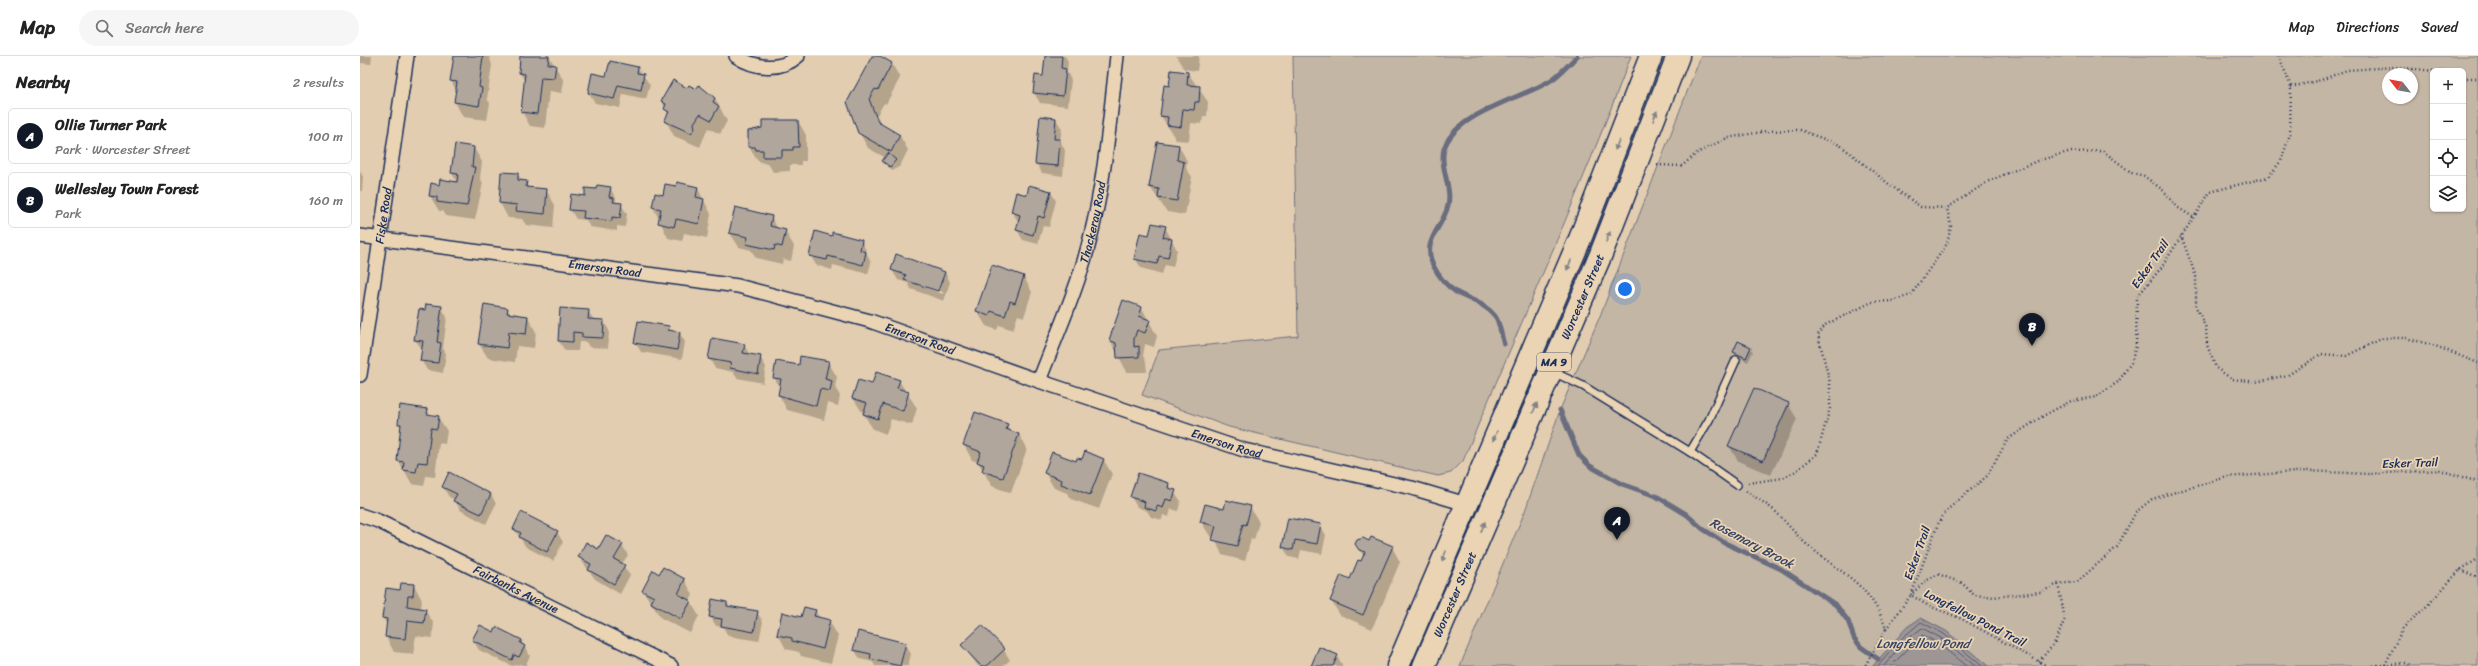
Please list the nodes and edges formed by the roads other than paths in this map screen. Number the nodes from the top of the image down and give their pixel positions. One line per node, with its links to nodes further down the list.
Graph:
1 (407, 56): 8 (street, Fiske Road)
2 (736, 56): 3 (street)
3 (798, 56)
4 (1117, 56): 12 (street, Thackeray Road)
5 (1651, 56): 15 (highway, Worcester Street / MA 9, one-way to 15)
6 (1678, 56): 10 (highway, Worcester Street / MA 9, one-way to 6)
7 (360, 236): 8 (street, Emerson Road)
8 (381, 239): 11 (street, Fiske Road); 12 (street, Emerson Road)
9 (1736, 360): 13 (lane)
10 (1551, 371): 13 (lane); 19 (highway, Worcester Street / MA 9, one-way to 10)
11 (360, 375)
12 (1039, 381): 15 (street, Emerson Road)
13 (1690, 452): 14 (lane)
14 (1737, 484)
15 (1466, 504): 18 (highway, Worcester Street / MA 9, one-way to 18)
16 (360, 515): 17 (street, Fairbanks Avenue)
17 (671, 666)
18 (1398, 666)
19 (1424, 666)

